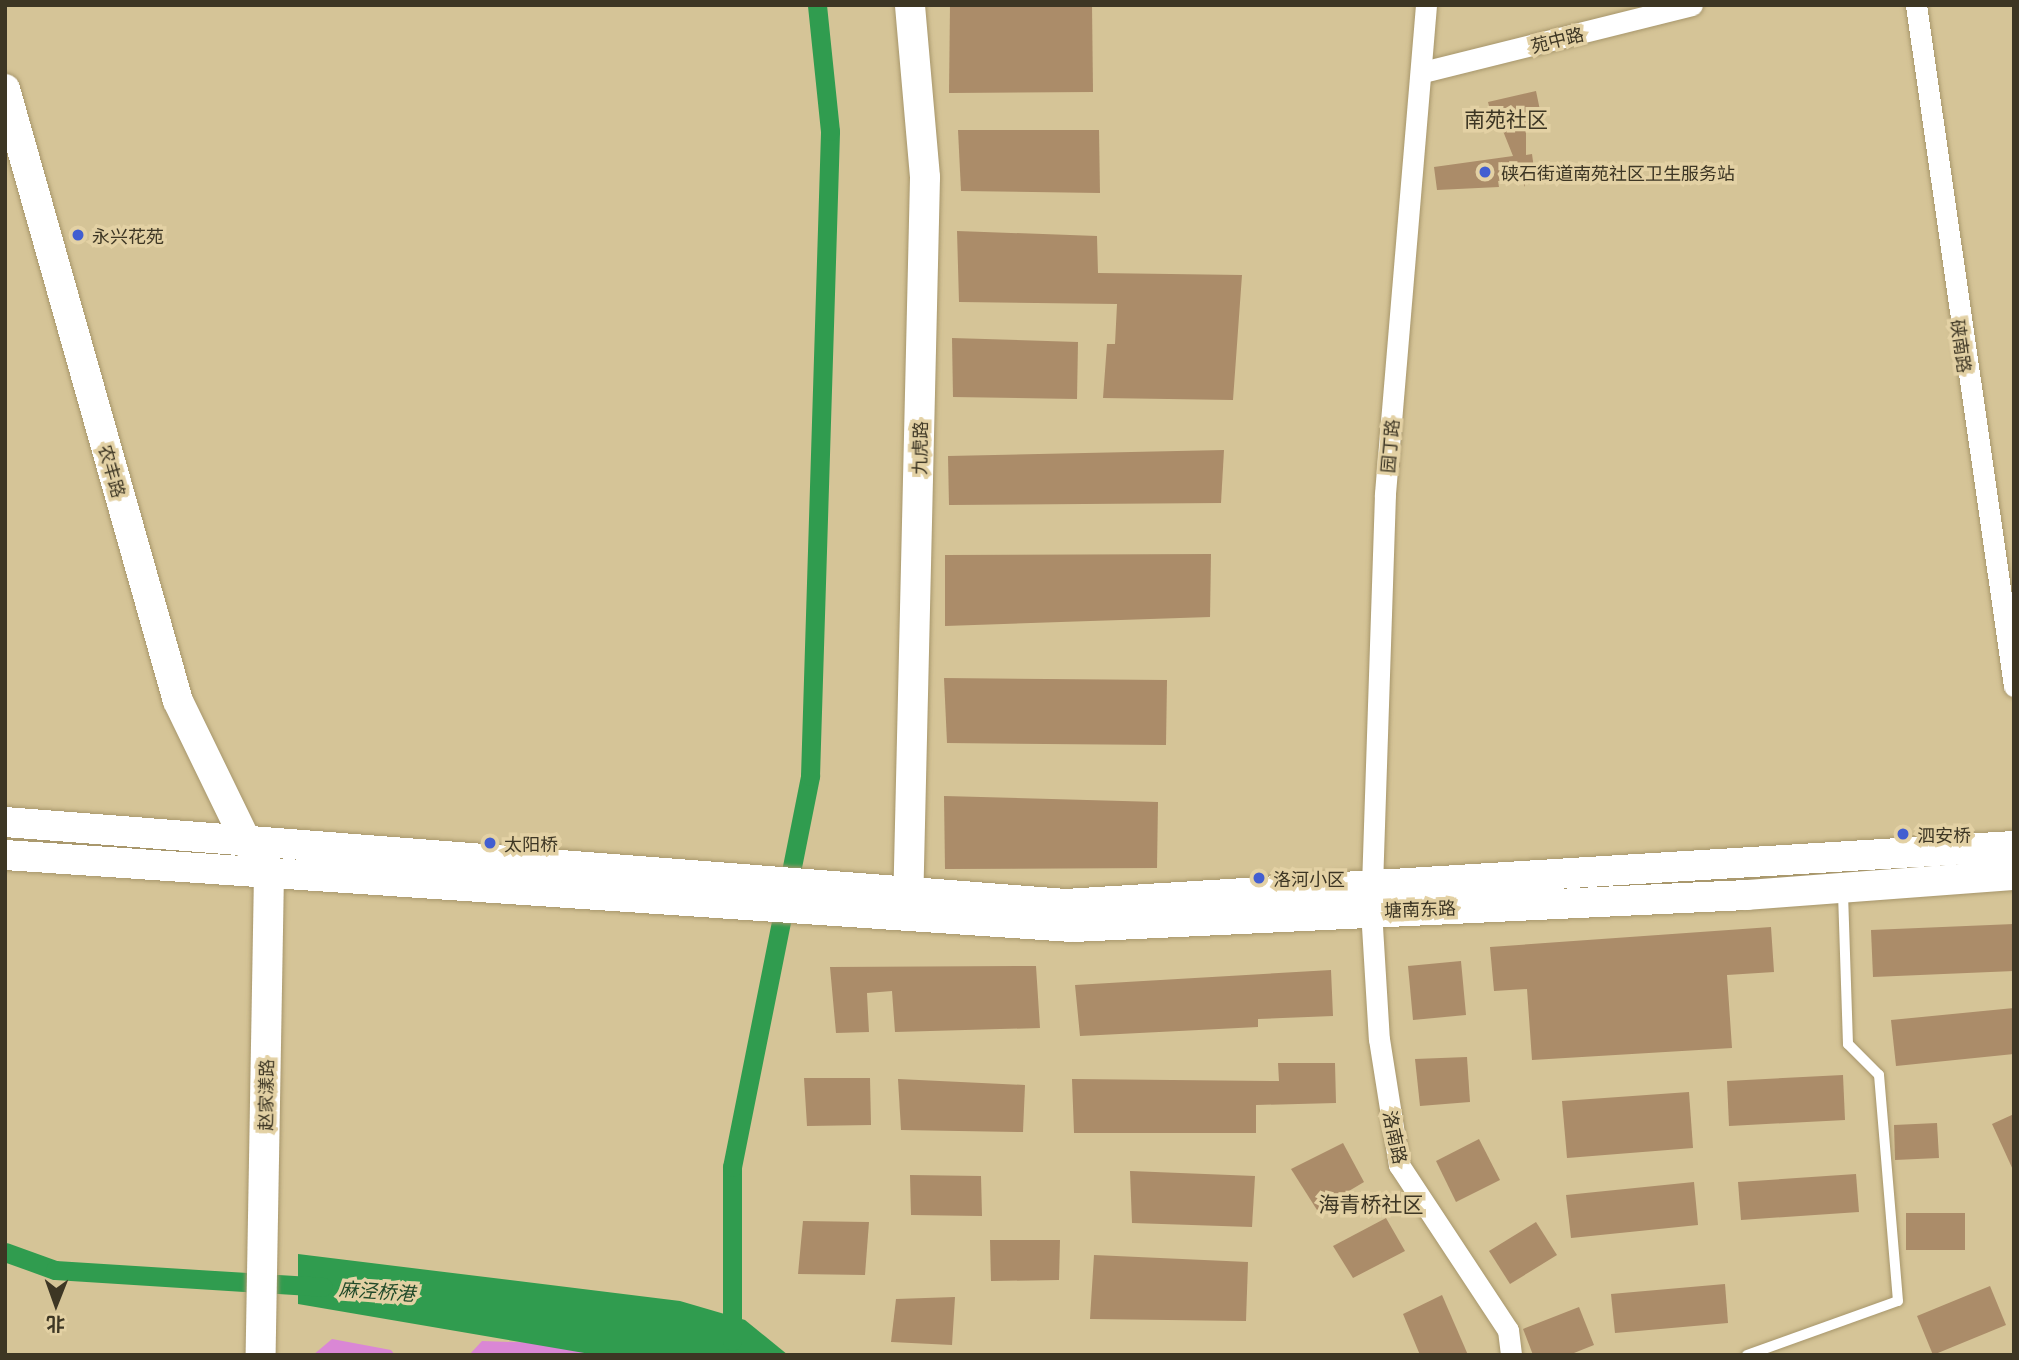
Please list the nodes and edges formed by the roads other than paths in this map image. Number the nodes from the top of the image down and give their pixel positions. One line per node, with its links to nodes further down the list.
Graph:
1 (910, 5): 17 (main road, 九虎路)
2 (1426, 5): 5 (street, 园丁路)
3 (1692, 5): 5 (street, 苑中路)
4 (1916, 5): 7 (street, 硖南路)
5 (1423, 72): 16 (street, 园丁路)
6 (5, 89): 9 (main road, 农丰路)
7 (2014, 686)
8 (5, 822): 9 (main road)
9 (247, 843): 12 (main road); 15 (main road)
10 (2014, 846): 13 (main road, 塘南东路)
11 (5, 855): 12 (main road)
12 (269, 873): 15 (main road); 18 (main road, 赵家漾路)
13 (1842, 873): 14 (main road, 塘南东路); 16 (main road, 塘南东路); 20 (lane)
14 (2014, 876)
15 (746, 893): 17 (main road, 塘南东路)
16 (1371, 899): 17 (main road, 塘南东路); 19 (street, 洛南路)
17 (908, 904)
18 (261, 1355)
19 (1511, 1355)
20 (1747, 1355)

